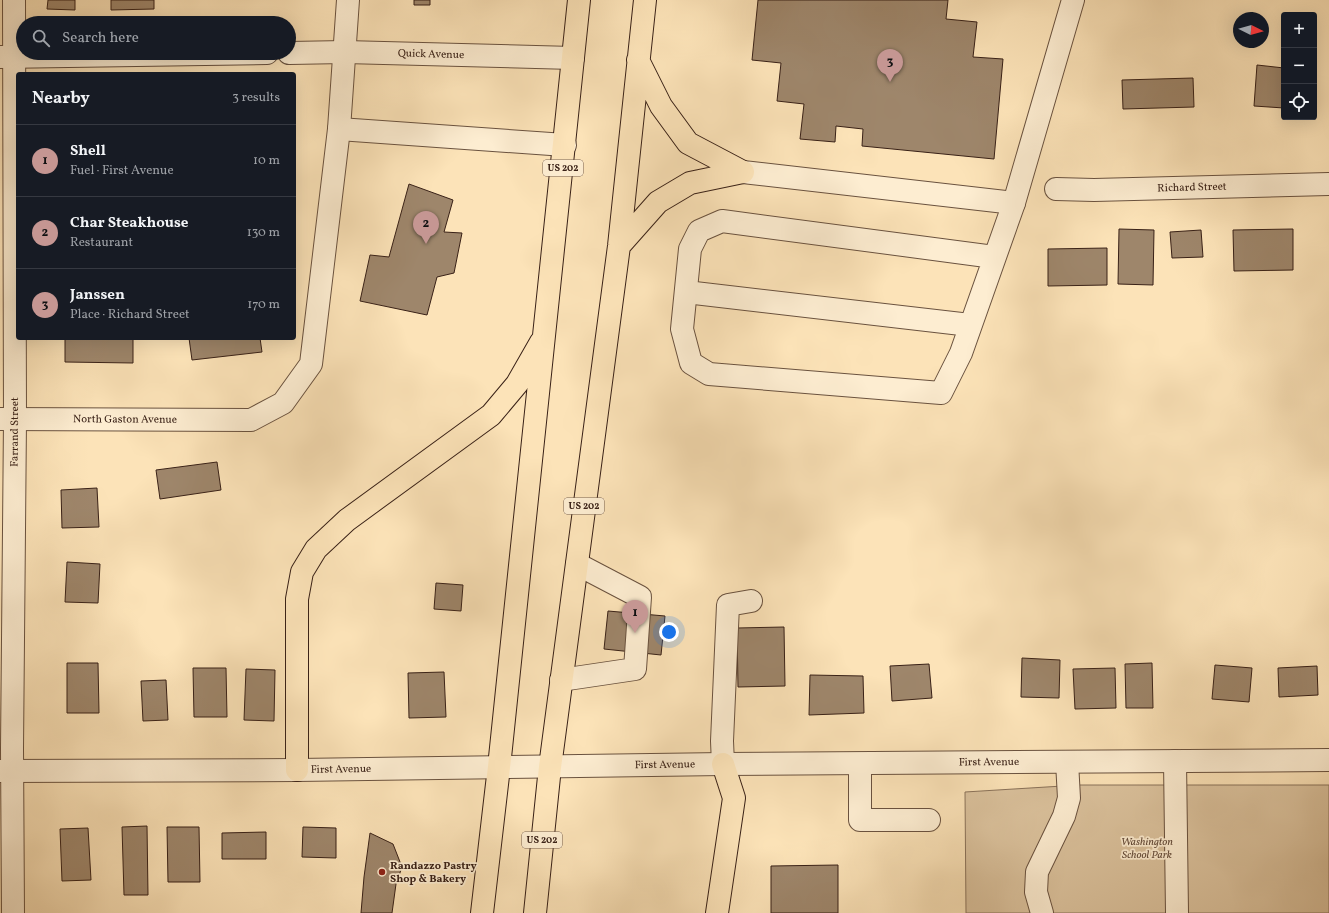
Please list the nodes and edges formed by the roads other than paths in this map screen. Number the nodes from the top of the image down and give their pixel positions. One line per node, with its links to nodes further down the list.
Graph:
1 (14, 0): 8 (street, Farrand Street)
2 (348, 0): 6 (street)
3 (579, 0): 9 (highway, US 202)
4 (645, 0): 10 (highway, US 202)
5 (1073, 0): 16 (street)
6 (345, 52): 7 (street, Quick Avenue); 9 (street, Quick Avenue); 11 (street)
7 (296, 53)
8 (7, 57): 22 (street, Farrand Street)
9 (573, 58): 12 (highway, US 202)
10 (638, 60): 13 (highway); 17 (highway, US 202)
11 (339, 129): 12 (street); 22 (street, North Gaston Avenue)
12 (565, 145): 21 (highway, US 202)
13 (743, 172): 16 (street); 17 (highway)
14 (1329, 184): 15 (street, Richard Street)
15 (1056, 189)
16 (1014, 203): 18 (street)
17 (619, 246): 23 (highway, US 202)
18 (994, 257): 19 (street); 20 (street)
19 (686, 292): 20 (street); 20 (street)
20 (970, 325)
21 (545, 336): 31 (highway, US 202); 33 (highway)
22 (8, 420): 34 (street, Farrand Street)
23 (577, 564): 25 (highway, US 202); 25 (street)
24 (751, 601): 29 (street)
25 (561, 680): 32 (highway, US 202)
26 (1329, 760): 27 (street, First Avenue)
27 (1175, 761): 28 (street, First Avenue); 41 (street)
28 (1067, 762): 30 (street, First Avenue); 40 (street)
29 (723, 764): 30 (street, First Avenue); 32 (street, First Avenue); 39 (highway)
30 (860, 764): 35 (street)
31 (499, 767): 32 (street, First Avenue); 33 (street, First Avenue); 37 (highway, US 202)
32 (550, 767): 38 (highway, US 202)
33 (297, 770): 34 (street, First Avenue)
34 (6, 771): 36 (street, Farrand Street)
35 (929, 820)
36 (13, 913)
37 (482, 913)
38 (535, 913)
39 (716, 913)
40 (1042, 913)
41 (1177, 913)

